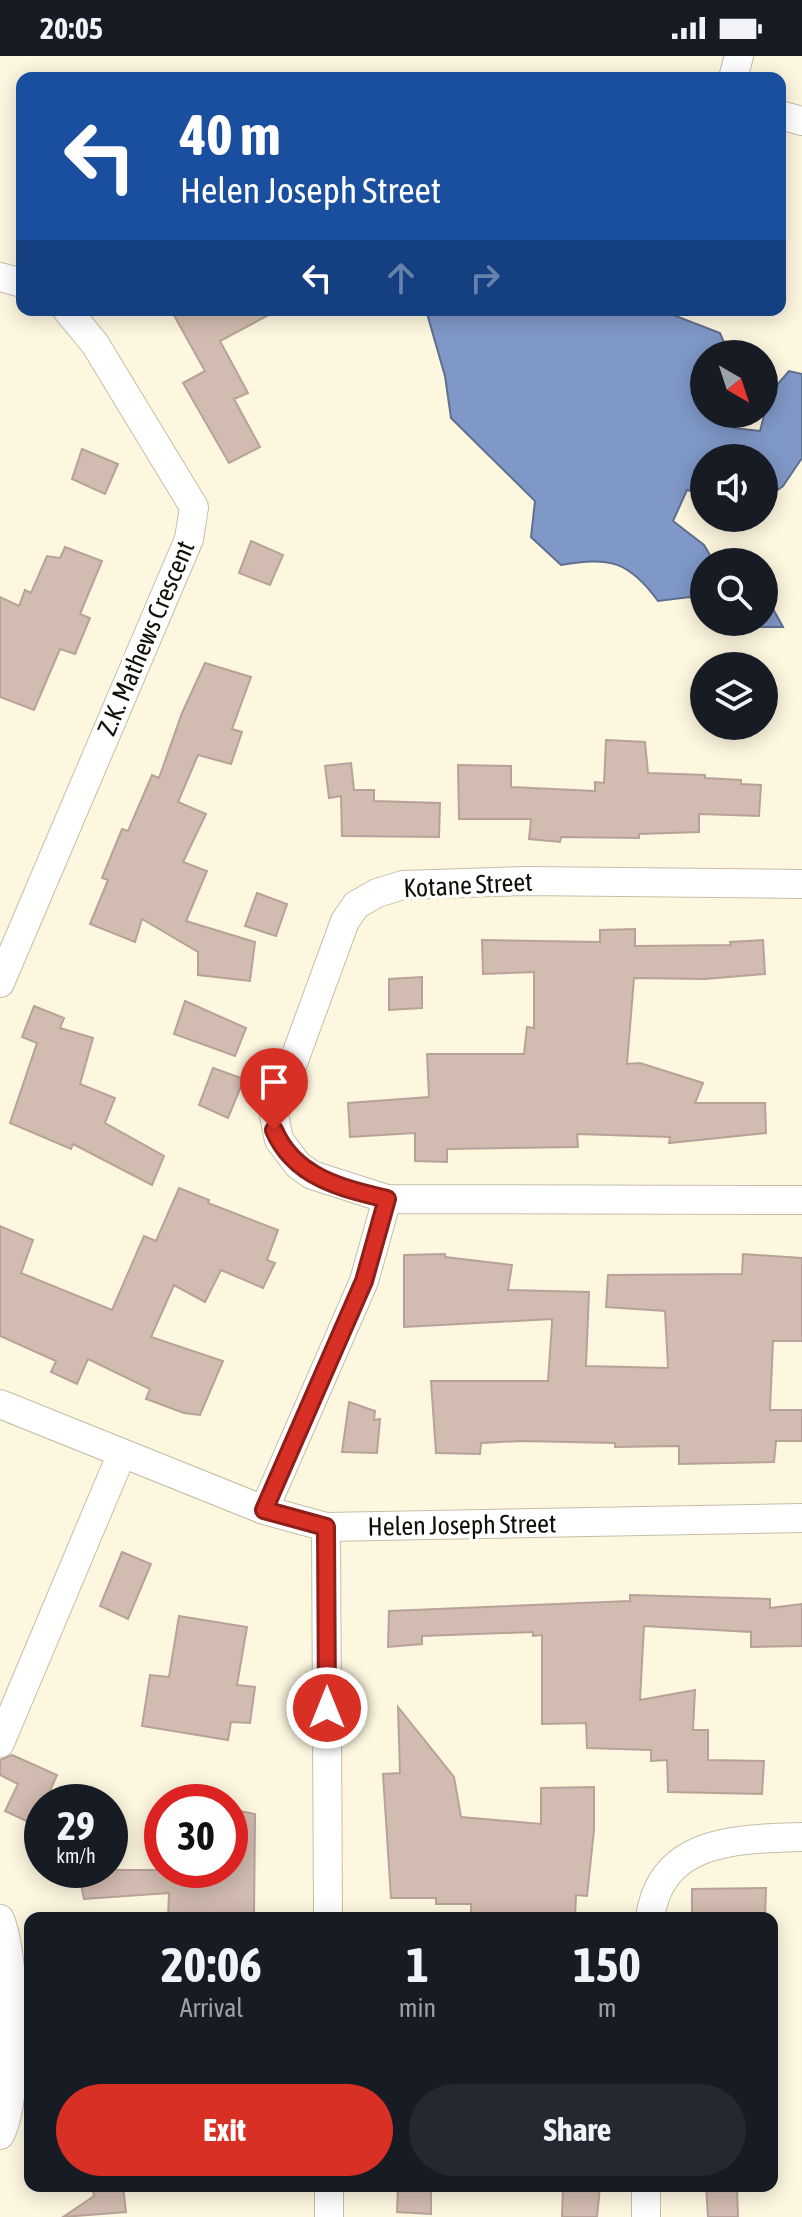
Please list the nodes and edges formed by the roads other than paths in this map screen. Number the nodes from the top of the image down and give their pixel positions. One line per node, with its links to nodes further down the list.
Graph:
1 (72, 316): 3 (street, Z.K. Mathews Crescent)
2 (802, 884): 4 (street, Kotane Street)
3 (0, 983)
4 (387, 1199): 5 (street, Kotane Street); 8 (street)
5 (802, 1200)
6 (0, 1404): 7 (street, Helen Joseph Street)
7 (122, 1453): 8 (street, Helen Joseph Street); 11 (street)
8 (264, 1510): 10 (street, Helen Joseph Street)
9 (802, 1518): 10 (street, Helen Joseph Street)
10 (326, 1527): 13 (street)
11 (0, 1743)
12 (802, 1837): 14 (street)
13 (328, 1912)
14 (652, 1912)
15 (0, 1919): 16 (street)
16 (0, 2135)
17 (329, 2192): 19 (street)
18 (646, 2192): 20 (street)
19 (329, 2217)
20 (646, 2217)

